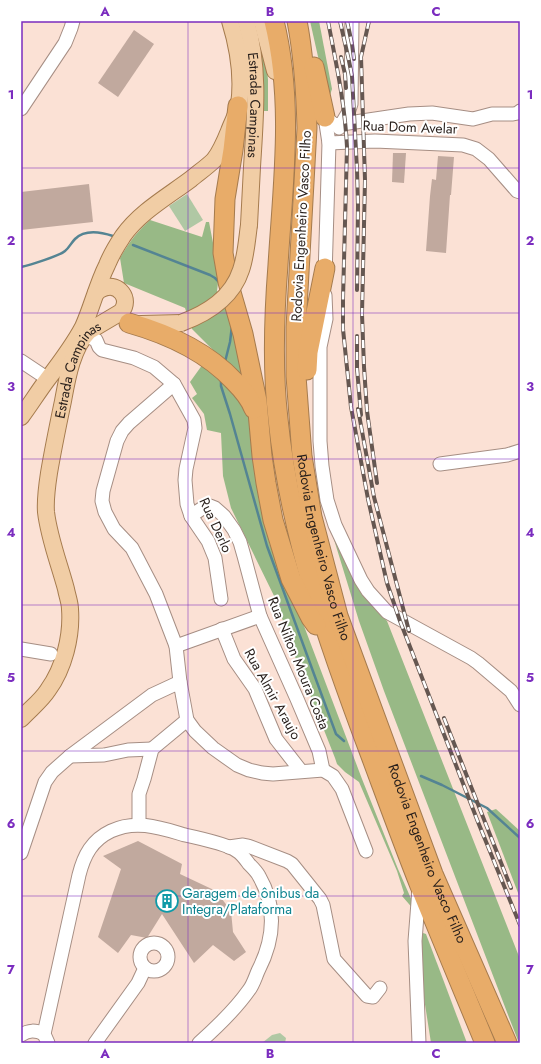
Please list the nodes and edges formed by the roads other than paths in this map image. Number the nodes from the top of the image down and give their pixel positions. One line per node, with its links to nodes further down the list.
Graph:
1 (73, 21): 10 (street)
2 (230, 21): 9 (main road, Estrada Campinas)
3 (246, 21): 17 (main road, Estrada Campinas, bridge)
4 (262, 21): 8 (main road)
5 (274, 21): 33 (highway, Rodovia Engenheiro Vasco Filho)
6 (298, 21): 12 (highway); 26 (highway, Rodovia Engenheiro Vasco Filho)
7 (352, 21): 12 (street)
8 (275, 71)
9 (238, 106): 16 (main road, Estrada Campinas); 24 (highway)
10 (21, 109)
11 (520, 111): 12 (street)
12 (334, 120): 13 (street); 13 (street)
13 (329, 143): 14 (street, Rua Dom Avelar); 15 (street)
14 (520, 192)
15 (325, 268): 26 (highway); 37 (street)
16 (96, 293): 18 (main road); 20 (main road, Estrada Campinas)
17 (129, 323): 18 (main road, Estrada Campinas); 24 (highway)
18 (91, 330): 21 (main road, Estrada Campinas); 22 (street, Rua Derlo)
19 (21, 361): 20 (street)
20 (50, 377): 21 (main road); 23 (main road, Estrada Campinas)
21 (66, 384): 38 (main road, Estrada Campinas)
22 (174, 384): 28 (street, Rua Derlo); 32 (street)
23 (21, 417)
24 (259, 425): 33 (highway)
25 (520, 451): 27 (street)
26 (302, 456): 57 (highway, Rodovia Engenheiro Vasco Filho)
27 (440, 464)
28 (191, 516): 29 (street, Rua Derlo); 30 (street, Rua Nilton Moura Costa)
29 (221, 599)
30 (260, 616): 31 (street); 42 (street, Rua Nilton Moura Costa)
31 (222, 629): 32 (street); 43 (street, Rua Almir Araujo)
32 (176, 646): 36 (street)
33 (331, 646): 48 (highway, Rodovia Engenheiro Vasco Filho)
34 (21, 649): 35 (street)
35 (51, 654)
36 (180, 682): 39 (street); 41 (street)
37 (520, 705)
38 (21, 719)
39 (187, 720): 40 (street); 43 (street)
40 (152, 749): 41 (street); 44 (street)
41 (70, 756): 47 (street)
42 (323, 770): 43 (street); 46 (street)
43 (302, 771)
44 (139, 824): 45 (street); 52 (street)
45 (229, 847): 50 (street); 54 (street)
46 (366, 851)
47 (21, 853)
48 (420, 884): 55 (street); 56 (highway, Rodovia Engenheiro Vasco Filho)
49 (146, 968): 53 (street)
50 (380, 988)
51 (21, 1035): 52 (street)
52 (46, 1039)
53 (95, 1043)
54 (199, 1043)
55 (419, 1043)
56 (485, 1043)
57 (507, 1043)

